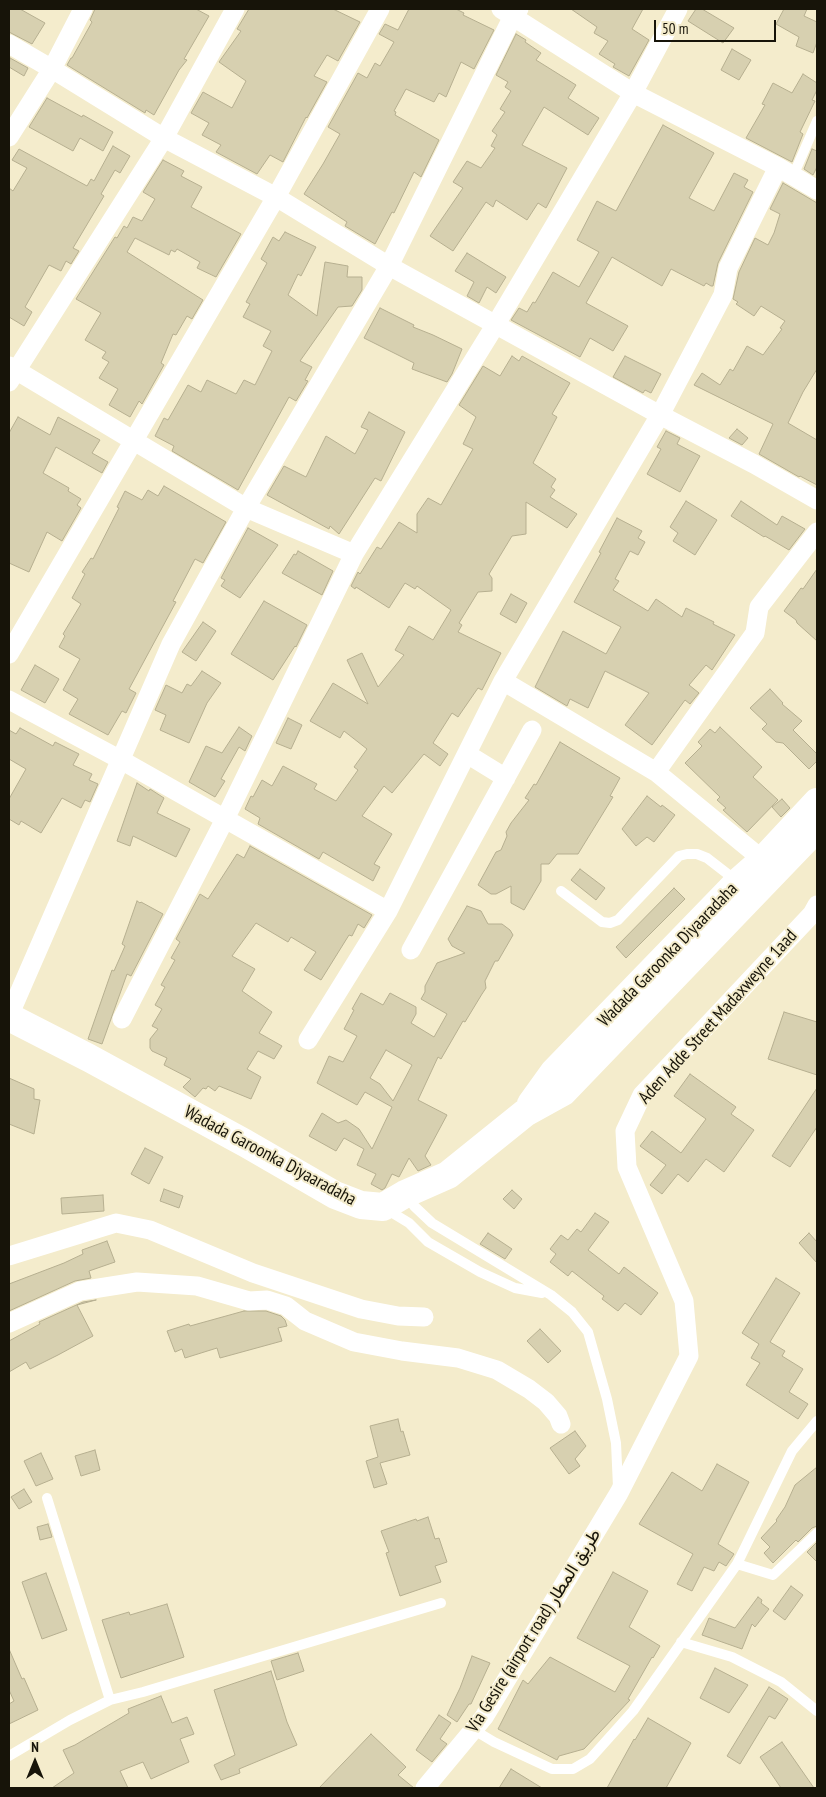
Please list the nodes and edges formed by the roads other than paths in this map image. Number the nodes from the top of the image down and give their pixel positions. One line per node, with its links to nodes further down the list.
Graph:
1 (83, 9): 7 (street)
2 (235, 9): 11 (street)
3 (380, 9): 14 (street)
4 (678, 9): 8 (street)
5 (511, 11): 8 (street); 15 (street)
6 (9, 44): 7 (street)
7 (52, 69): 10 (street); 11 (street)
8 (633, 93): 12 (street); 16 (street)
9 (817, 120): 12 (lane)
10 (9, 137)
11 (164, 138): 14 (street); 17 (street)
12 (786, 172): 13 (street); 18 (street)
13 (817, 190)
14 (276, 197): 15 (street); 19 (street)
15 (388, 266): 16 (street); 21 (street)
16 (496, 324): 18 (street); 23 (street)
17 (11, 372): 19 (street)
18 (660, 415): 20 (street); 25 (street)
19 (134, 440): 21 (street); 24 (street)
20 (817, 500)
21 (246, 508): 23 (street); 29 (street)
22 (817, 532): 30 (street)
23 (354, 554): 33 (street)
24 (9, 654)
25 (503, 681): 28 (street); 30 (street)
26 (9, 700): 29 (street)
27 (532, 730): 31 (street)
28 (467, 754): 31 (street); 39 (street)
29 (121, 760): 33 (street); 41 (street)
30 (656, 772): 35 (street)
31 (506, 778): 40 (street)
32 (817, 802): 35 (main road, Wadada Garoonka Diyaaradaha)
33 (225, 819): 39 (street); 42 (street)
34 (817, 828): 44 (main road, Wadada Garoonka Diyaaradaha)
35 (762, 860): 36 (main road, Wadada Garoonka Diyaaradaha)
36 (738, 882): 37 (lane); 44 (main road, Wadada Garoonka Diyaaradaha)
37 (561, 891)
38 (817, 905): 52 (street, Aden Adde Street Madaxweyne 1aad)
39 (388, 911): 43 (street)
40 (411, 950)
41 (9, 1017): 45 (main road, Wadada Garoonka Diyaaradaha)
42 (122, 1019)
43 (308, 1040)
44 (525, 1113): 45 (main road, Wadada Garoonka Diyaaradaha)
45 (394, 1200): 47 (lane); 47 (lane)
46 (9, 1256): 48 (street)
47 (551, 1295): 52 (lane)
48 (424, 1317)
49 (9, 1323): 51 (street)
50 (817, 1421): 55 (lane)
51 (560, 1424)
52 (619, 1493): 60 (street, Via Gesire (airport road) طريق المطار)
53 (47, 1498): 58 (lane)
54 (817, 1533): 55 (lane)
55 (737, 1564): 57 (lane)
56 (441, 1603): 58 (lane)
57 (681, 1642): 59 (lane); 60 (lane)
58 (110, 1700): 61 (lane)
59 (817, 1711)
60 (474, 1730): 62 (street, Via Gesire (airport road) طريق المطار)
61 (9, 1756)
62 (425, 1788)

